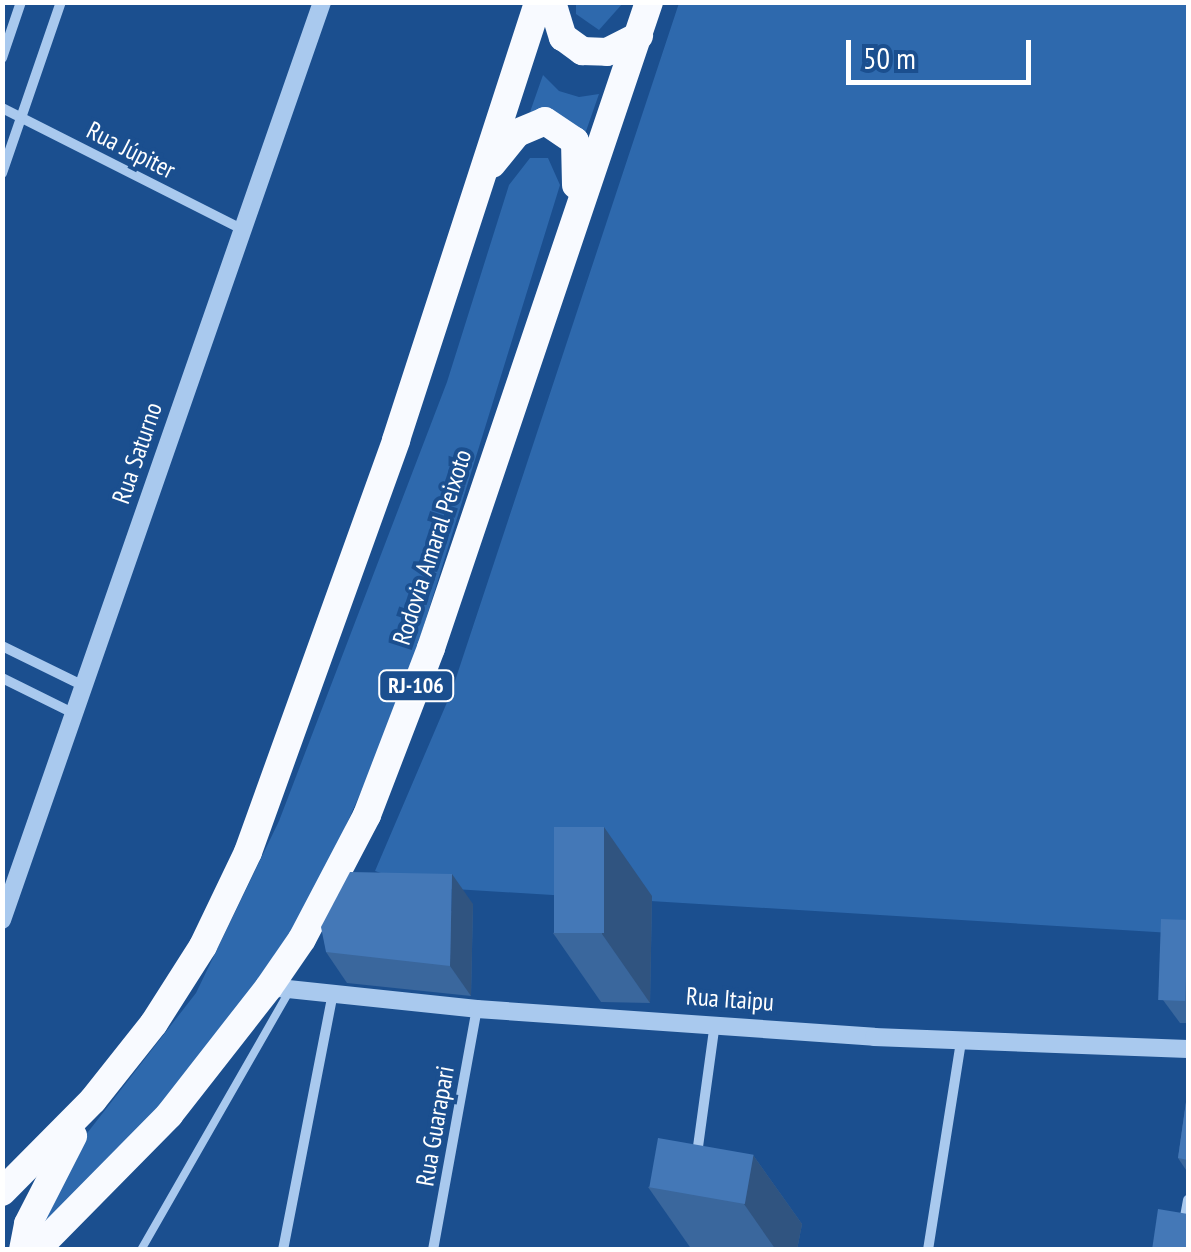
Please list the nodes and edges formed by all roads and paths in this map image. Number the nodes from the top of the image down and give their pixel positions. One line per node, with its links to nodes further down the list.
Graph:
1 (22, 2): 8 (street)
2 (61, 2): 10 (street)
3 (322, 2): 14 (street, Rua Saturno)
4 (538, 2): 12 (highway)
5 (552, 2): 7 (highway)
6 (649, 2): 7 (highway, Rodovia Amaral Peixoto / RJ-106)
7 (639, 36): 13 (highway, Rodovia Amaral Peixoto / RJ-106)
8 (2, 58)
9 (2, 108): 10 (street, Rua Júpiter)
10 (23, 117): 11 (street); 14 (street, Rua Júpiter)
11 (2, 173)
12 (482, 177): 13 (highway); 26 (highway)
13 (574, 212): 20 (highway, Rodovia Amaral Peixoto / RJ-106)
14 (240, 228): 17 (street, Rua Saturno)
15 (2, 646): 17 (street)
16 (2, 678): 18 (street)
17 (84, 686): 18 (street, Rua Saturno)
18 (75, 714): 19 (street, Rua Saturno)
19 (2, 920)
20 (280, 988): 21 (street, Rua Itaipu); 31 (highway, Rodovia Amaral Peixoto / RJ-106); 32 (lane)
21 (332, 997): 22 (street, Rua Itaipu); 33 (street)
22 (477, 1009): 23 (street, Rua Itaipu); 34 (street, Rua Guarapari)
23 (715, 1022): 24 (street, Rua Itaipu); 27 (street)
24 (962, 1042): 25 (street, Rua Itaipu); 35 (street)
25 (1188, 1049)
26 (93, 1100): 28 (highway); 30 (highway)
27 (695, 1174)
28 (2, 1192)
29 (1188, 1200): 36 (street)
30 (23, 1250)
31 (36, 1250)
32 (141, 1250)
33 (283, 1250)
34 (433, 1250)
35 (928, 1250)
36 (1180, 1250)

